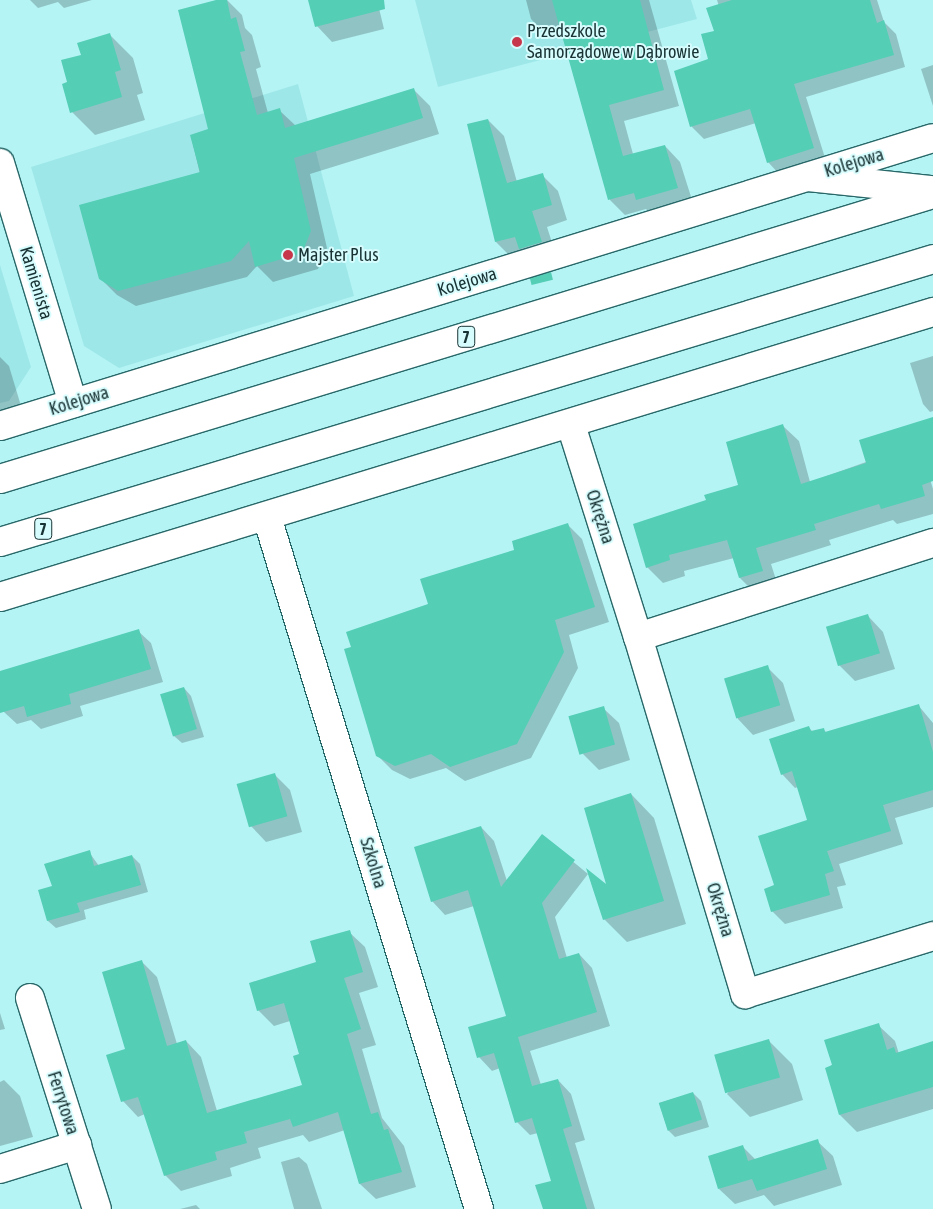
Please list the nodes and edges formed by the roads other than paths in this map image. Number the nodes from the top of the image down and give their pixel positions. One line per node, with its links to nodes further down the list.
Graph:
1 (933, 138): 3 (main road, Kolejowa)
2 (0, 163): 8 (main road, Kamienista)
3 (808, 177): 4 (main road); 8 (main road, Kolejowa)
4 (933, 190)
5 (933, 194): 11 (main road, 7)
6 (933, 259): 13 (main road, 7)
7 (933, 312): 9 (main road)
8 (73, 403): 10 (main road, Kolejowa)
9 (571, 425): 12 (main road); 16 (main road, Okrężna)
10 (0, 426)
11 (0, 479)
12 (267, 517): 15 (main road); 22 (main road, Szkolna)
13 (0, 542)
14 (933, 543): 16 (main road)
15 (0, 598)
16 (638, 637): 17 (main road, Okrężna)
17 (933, 936)
18 (30, 998): 19 (main road, Ferrytowa)
19 (76, 1145): 20 (main road); 21 (main road, Ferrytowa)
20 (0, 1169)
21 (97, 1209)
22 (479, 1209)

